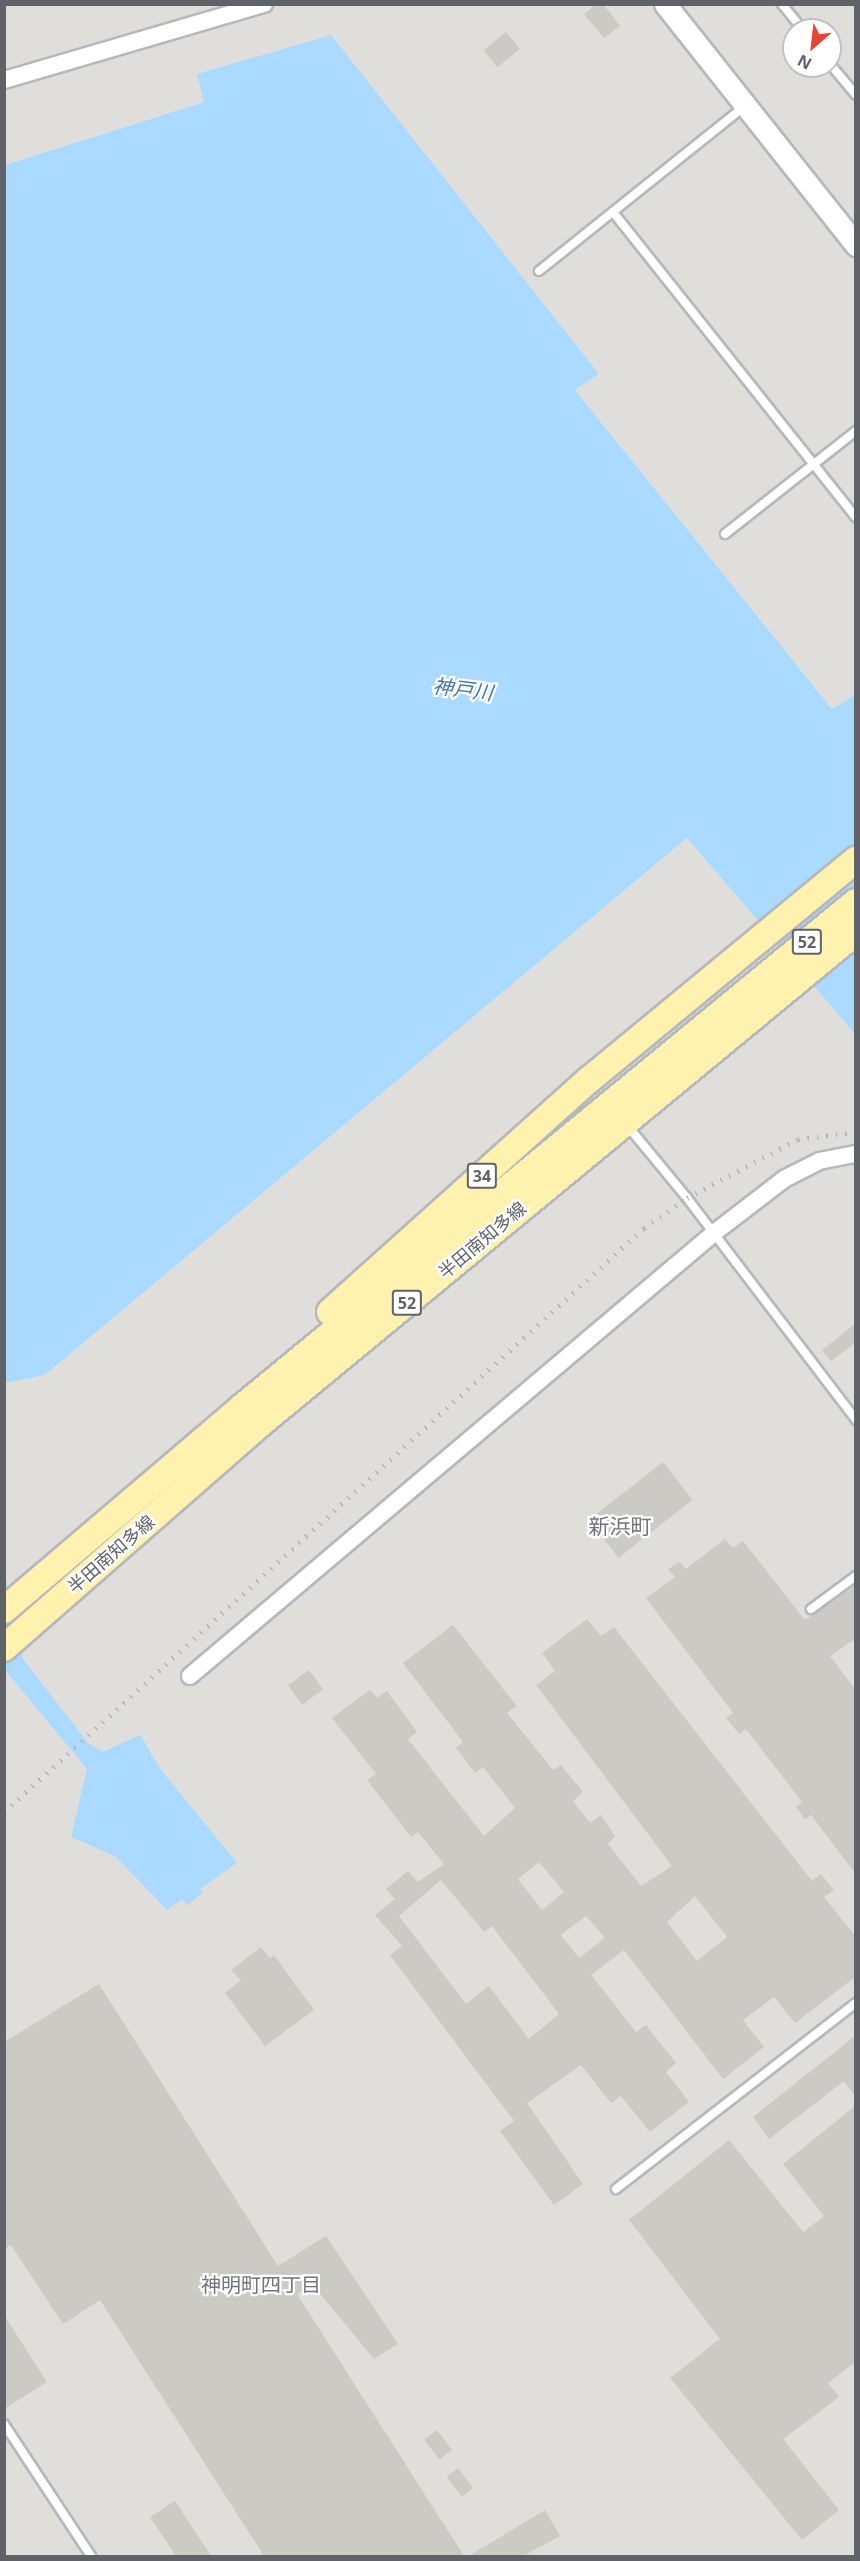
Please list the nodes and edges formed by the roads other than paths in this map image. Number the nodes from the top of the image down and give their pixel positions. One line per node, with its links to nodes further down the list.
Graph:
1 (264, 4): 6 (street)
2 (666, 4): 8 (street)
3 (783, 4): 4 (lane)
4 (794, 18)
5 (841, 78): 7 (lane)
6 (4, 80)
7 (855, 95)
8 (746, 105): 9 (lane); 10 (street)
9 (614, 212): 11 (lane); 13 (lane)
10 (855, 245)
11 (539, 271)
12 (855, 431): 13 (lane)
13 (814, 464): 14 (lane); 15 (lane)
14 (855, 517)
15 (725, 534)
16 (855, 860): 23 (main road, 34)
17 (855, 902): 19 (main road, 半田南知多線 / 52)
18 (855, 932): 19 (main road, 半田南知多線 / 52)
19 (766, 990): 20 (main road, 半田南知多線 / 52)
20 (617, 1113): 22 (lane); 23 (main road, 半田南知多線 / 52); 28 (main road, 半田南知多線 / 52)
21 (855, 1154): 22 (street)
22 (714, 1233): 24 (lane); 29 (street)
23 (241, 1408): 27 (main road, 半田南知多線 / 52)
24 (855, 1419)
25 (855, 1576): 26 (lane)
26 (811, 1609)
27 (4, 1610)
28 (4, 1648)
29 (190, 1676)
30 (855, 2002): 31 (lane)
31 (616, 2189)
32 (4, 2424): 33 (lane)
33 (91, 2556)

